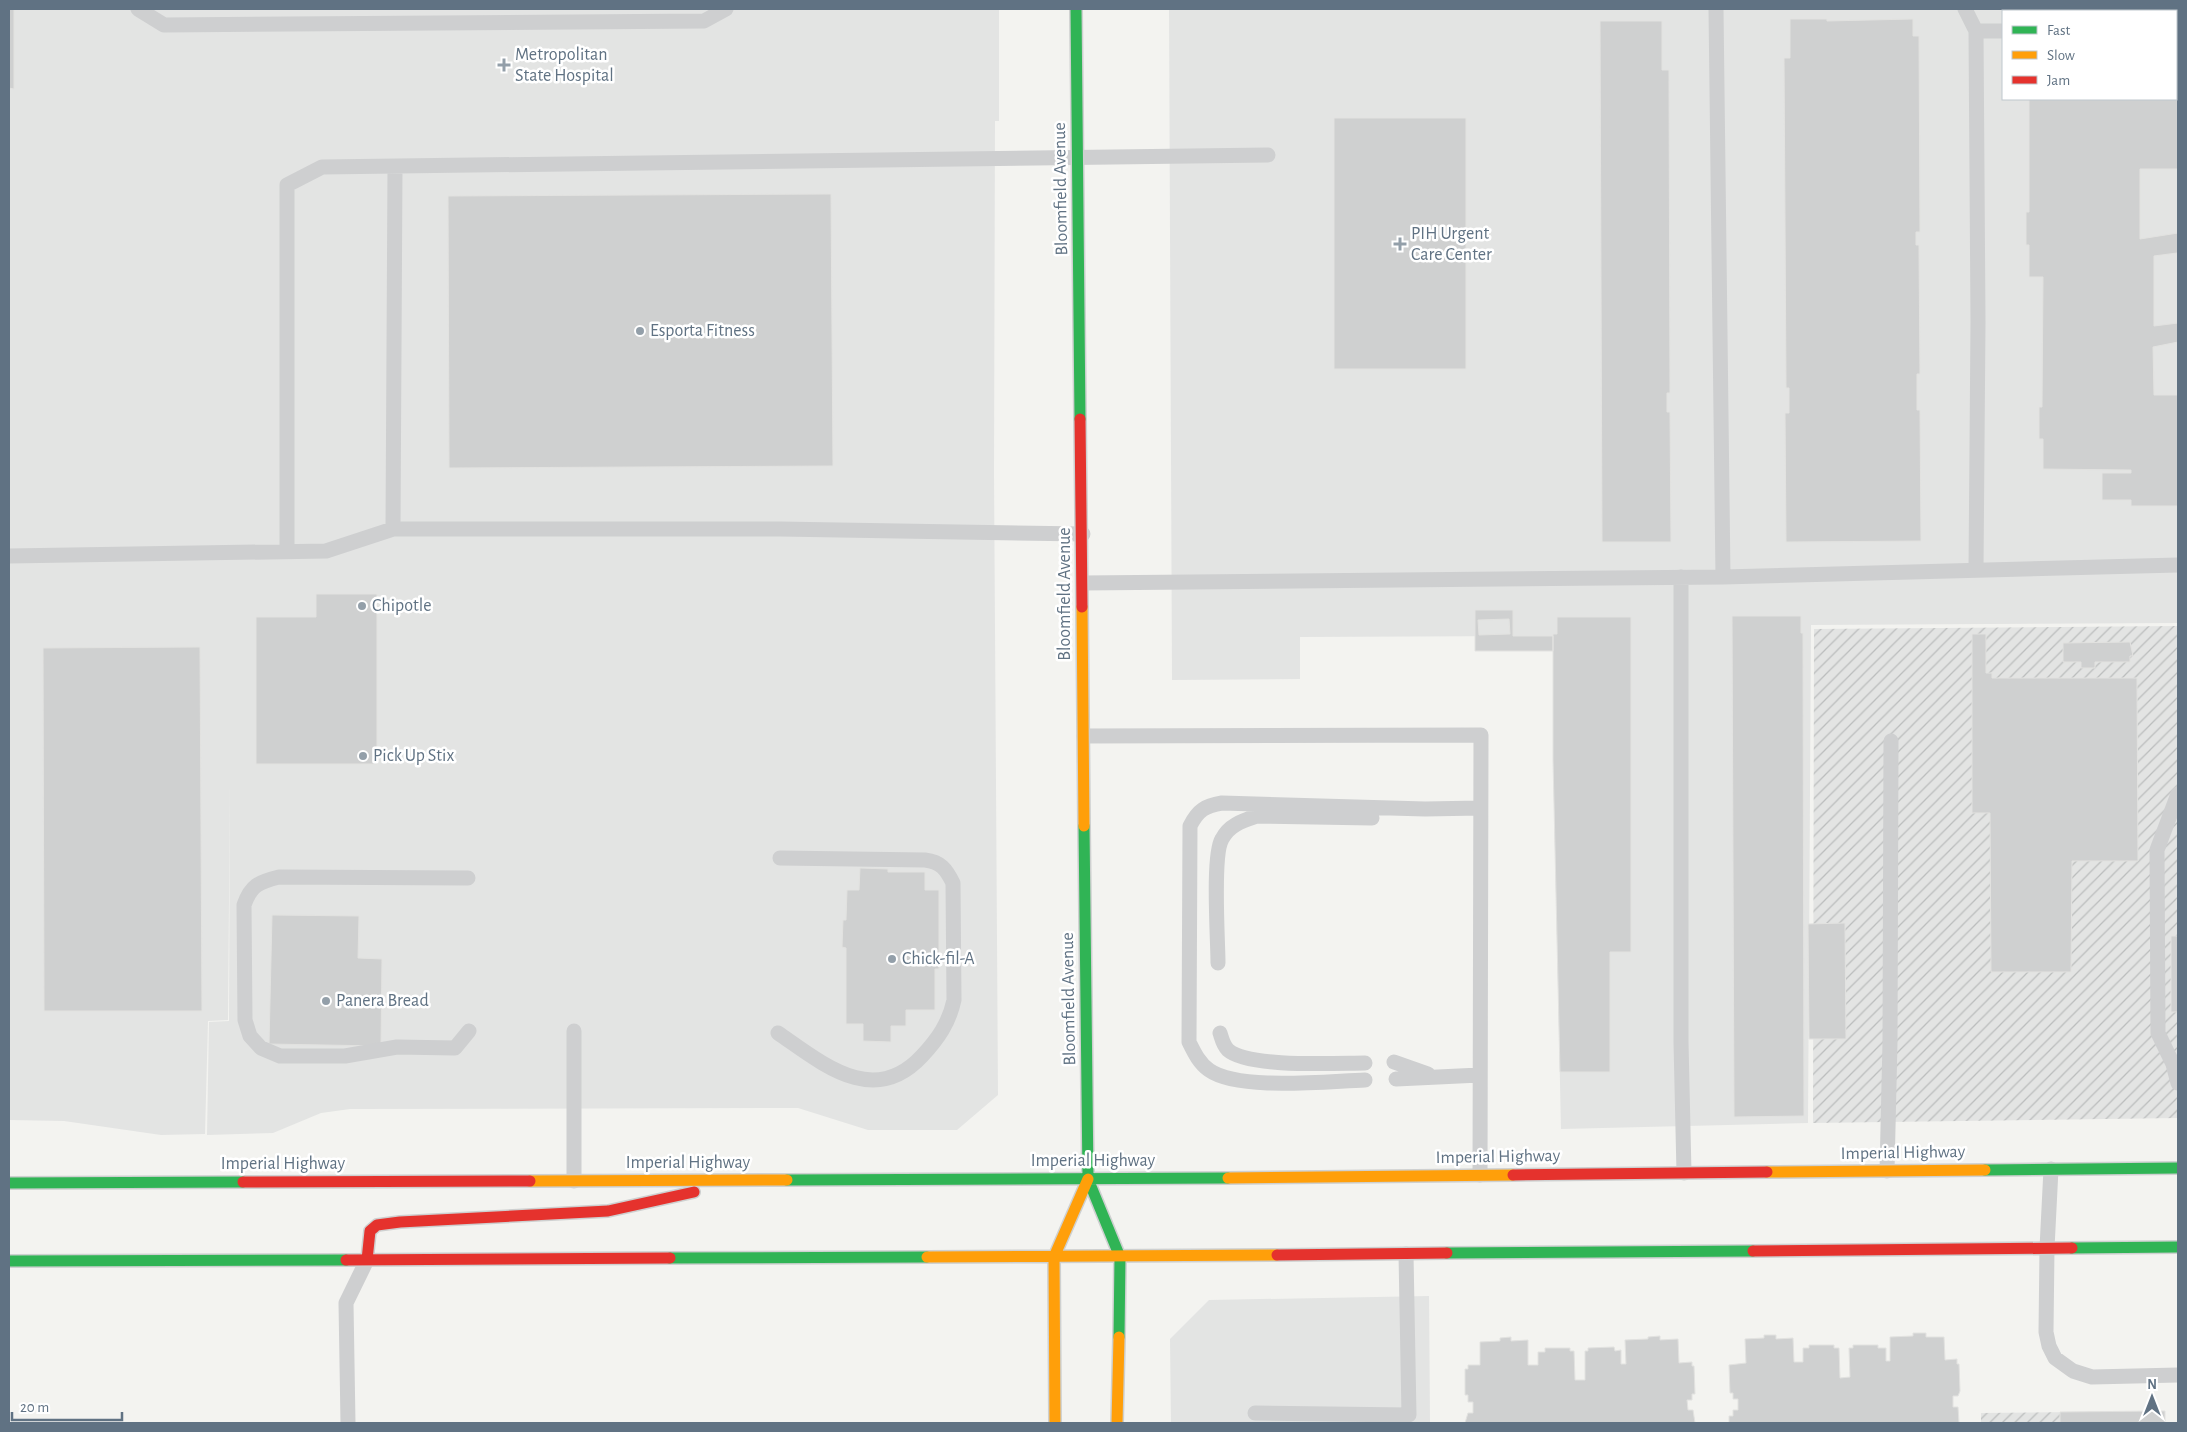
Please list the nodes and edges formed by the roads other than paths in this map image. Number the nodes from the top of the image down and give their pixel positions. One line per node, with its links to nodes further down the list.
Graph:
1 (138, 9): 2 (lane)
2 (726, 9)
3 (1076, 9): 9 (main road, Bloomfield Avenue)
4 (1716, 9): 18 (lane)
5 (1965, 9): 6 (lane)
6 (1976, 31): 7 (lane); 16 (lane)
7 (2002, 31)
8 (1268, 155): 9 (lane)
9 (1078, 156): 10 (lane); 12 (main road, Bloomfield Avenue)
10 (395, 167): 11 (lane); 13 (lane)
11 (393, 529): 12 (lane); 13 (lane)
12 (1082, 534): 19 (main road, Bloomfield Avenue)
13 (287, 552): 14 (lane)
14 (9, 556)
15 (2178, 565): 16 (lane)
16 (1976, 570): 18 (lane)
17 (1681, 577): 18 (lane); 19 (lane); 43 (lane)
18 (1723, 577)
19 (1082, 583): 20 (main road, Bloomfield Avenue)
20 (1084, 736): 23 (lane); 45 (main road, Bloomfield Avenue)
21 (1891, 741): 42 (lane)
22 (2178, 794): 34 (lane)
23 (1480, 808): 24 (lane); 35 (lane)
24 (1425, 809): 27 (lane); 38 (lane)
25 (780, 858): 30 (lane)
26 (468, 878): 28 (lane)
27 (1218, 963)
28 (468, 1031)
29 (574, 1031): 47 (lane)
30 (778, 1033)
31 (1220, 1033): 33 (lane)
32 (1394, 1062): 36 (lane)
33 (1366, 1063)
34 (2176, 1064): 39 (lane)
35 (1480, 1075): 36 (lane); 44 (lane)
36 (1436, 1076): 37 (lane)
37 (1396, 1079)
38 (1365, 1080)
39 (2178, 1083)
40 (2178, 1168): 41 (main road, Imperial Highway)
41 (2051, 1169): 42 (main road, Imperial Highway); 50 (lane)
42 (1887, 1171): 43 (main road, Imperial Highway)
43 (1684, 1173): 44 (main road, Imperial Highway)
44 (1480, 1175): 45 (main road, Imperial Highway)
45 (1088, 1179): 46 (main road, Imperial Highway); 52 (main road, Bloomfield Avenue); 53 (main road, Bloomfield Avenue)
46 (744, 1180): 47 (main road, Imperial Highway); 54 (main road)
47 (574, 1181): 48 (main road, Imperial Highway)
48 (9, 1183)
49 (2178, 1247): 50 (main road)
50 (2047, 1248): 51 (main road); 56 (lane)
51 (1406, 1254): 53 (main road); 57 (lane)
52 (1054, 1257): 53 (main road); 54 (main road); 59 (main road, Bloomfield Avenue)
53 (1120, 1257): 60 (main road, Bloomfield Avenue)
54 (367, 1260): 55 (main road); 58 (lane)
55 (9, 1261)
56 (2178, 1375)
57 (1255, 1413)
58 (348, 1423)
59 (1055, 1423)
60 (1118, 1423)

